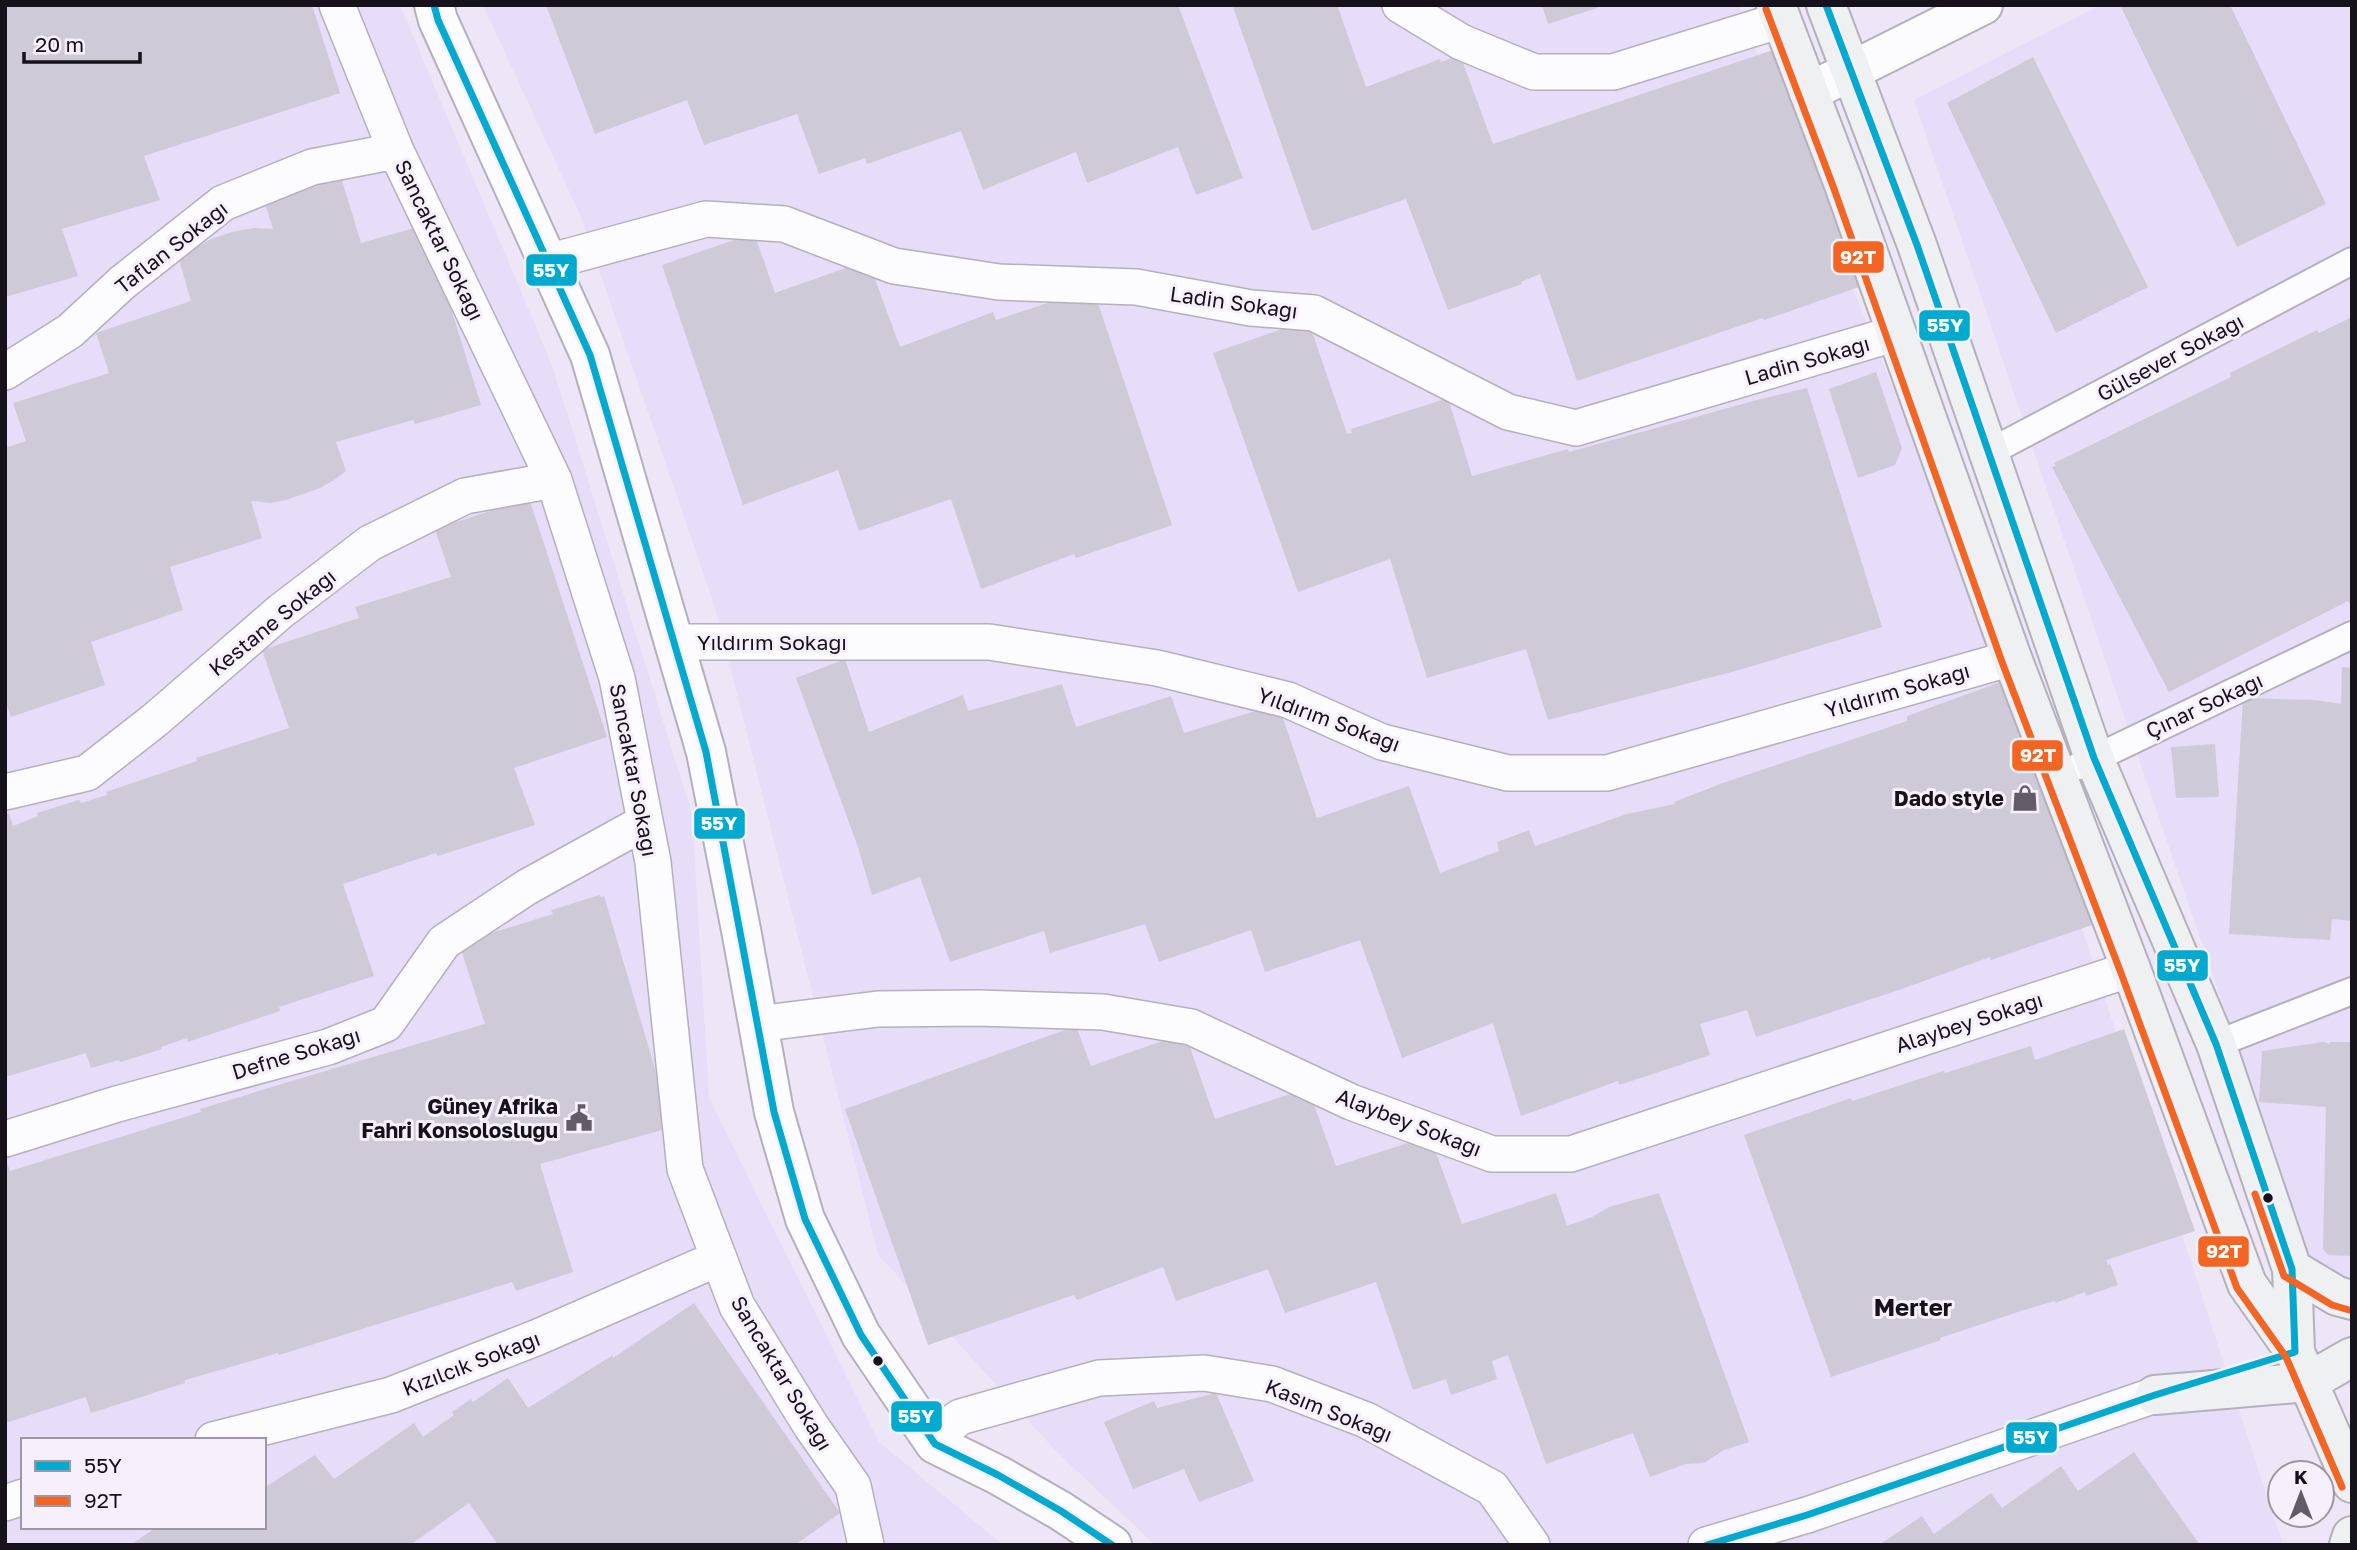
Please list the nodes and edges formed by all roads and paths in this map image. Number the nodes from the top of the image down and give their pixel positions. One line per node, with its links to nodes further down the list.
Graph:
1 (337, 5): 9 (street, Sancaktar Sokağı)
2 (434, 5): 10 (street)
3 (1400, 5): 6 (street)
4 (1826, 5): 7 (main road)
5 (1983, 5): 7 (street)
6 (1779, 13): 8 (main road)
7 (1851, 70): 8 (street); 14 (main road)
8 (1809, 92): 12 (main road)
9 (396, 151): 13 (street, Taflan Sokağı); 15 (street, Sancaktar Sokağı)
10 (548, 261): 12 (street, Ladin Sokağı); 17 (street)
11 (2352, 261): 14 (street, Gülsever Sokağı)
12 (1897, 333): 18 (main road)
13 (5, 372)
14 (1988, 453): 19 (main road)
15 (554, 480): 21 (street, Kestane Sokağı); 22 (street, Sancaktar Sokağı)
16 (2352, 635): 19 (street, Çınar Sokağı)
17 (673, 642): 18 (street, Yıldırım Sokağı); 25 (street)
18 (2011, 658): 20 (main road)
19 (2094, 758): 20 (street, Çınar Sokağı); 26 (main road)
20 (2057, 777): 23 (main road)
21 (5, 792)
22 (645, 822): 27 (street, Defne Sokağı); 28 (street, Sancaktar Sokağı)
23 (2131, 969): 25 (street, Alaybey Sokağı); 32 (main road)
24 (2352, 991): 26 (street)
25 (757, 1024): 35 (street)
26 (2216, 1044): 29 (main road)
27 (5, 1139)
28 (719, 1258): 34 (street, Kızılcık Sokağı); 38 (street, Sancaktar Sokağı)
29 (2292, 1269): 30 (main road); 32 (main road)
30 (2352, 1300)
31 (2352, 1357): 32 (main road)
32 (2301, 1367): 33 (main road); 36 (main road)
33 (2155, 1395): 41 (street)
34 (221, 1438)
35 (935, 1444): 39 (street); 40 (street, Kasım Sokağı)
36 (2352, 1483)
37 (2352, 1536): 42 (main road)
38 (866, 1545)
39 (1112, 1545)
40 (1532, 1545)
41 (1706, 1545)
42 (2349, 1545)

